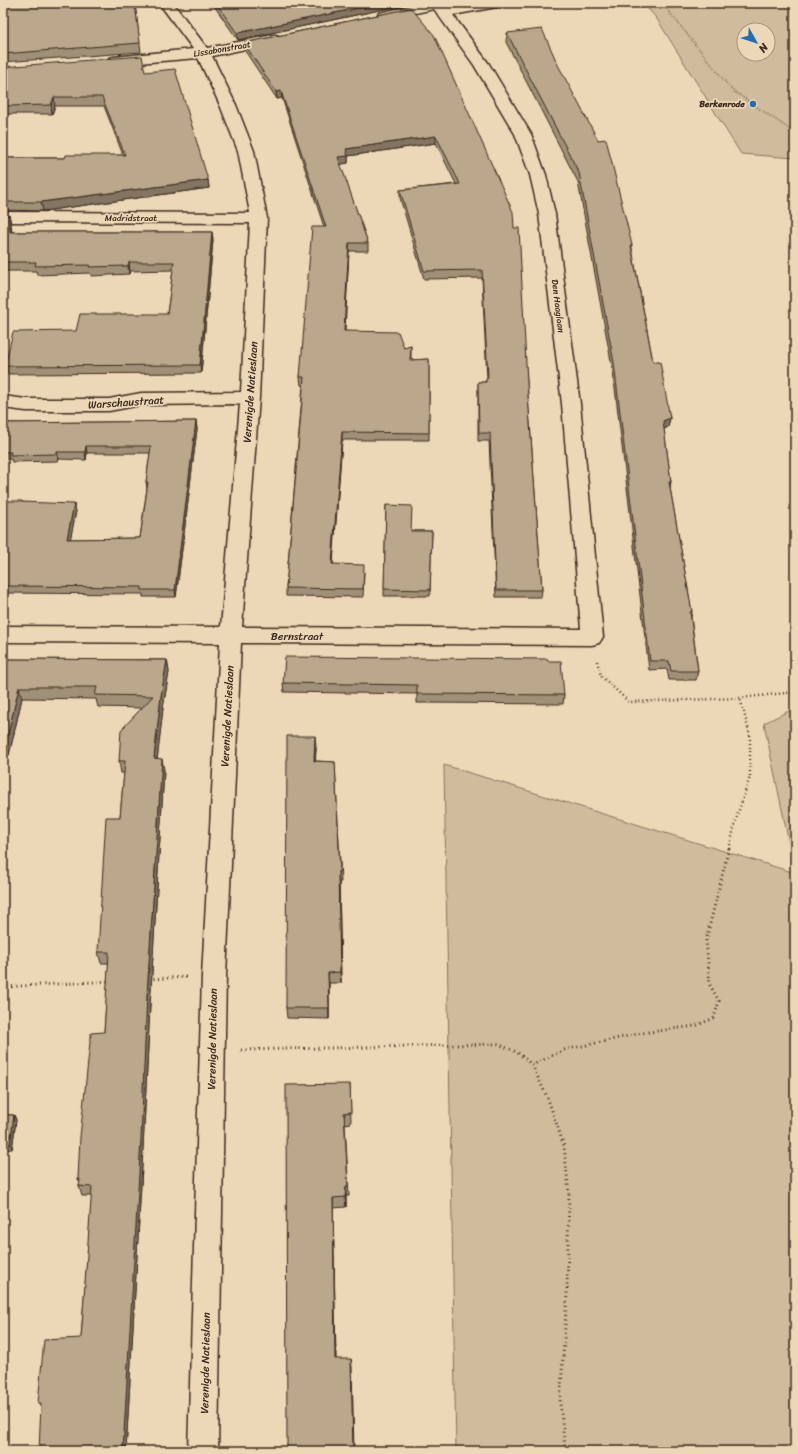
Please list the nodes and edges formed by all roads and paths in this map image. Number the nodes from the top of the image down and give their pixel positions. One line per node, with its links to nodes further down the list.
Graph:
1 (166, 3): 7 (street, Verenigde Natieslaan)
2 (497, 3): 4 (street)
3 (662, 3): 9 (path)
4 (439, 7): 5 (street); 16 (street, Den Haaglaan)
5 (367, 19)
6 (289, 35): 7 (street, Lissabonstraat)
7 (203, 53): 8 (street, Lissabonstraat); 11 (street, Verenigde Natieslaan)
8 (96, 62)
9 (795, 133)
10 (3, 218): 11 (street, Madridstraat)
11 (259, 218): 12 (street, Verenigde Natieslaan)
12 (250, 398): 13 (street, Warschaustraat); 15 (street, Verenigde Natieslaan)
13 (3, 402)
14 (3, 634): 15 (street, Bernstraat)
15 (231, 636): 16 (street, Bernstraat); 19 (street, Verenigde Natieslaan)
16 (592, 637): 18 (path)
17 (795, 692): 18 (path)
18 (740, 698): 24 (path)
19 (214, 976): 20 (path); 23 (street, Verenigde Natieslaan)
20 (144, 979)
21 (112, 981): 22 (path)
22 (3, 987)
23 (212, 1051): 24 (path); 25 (street, Verenigde Natieslaan)
24 (532, 1065): 26 (path)
25 (203, 1451)
26 (567, 1451)

